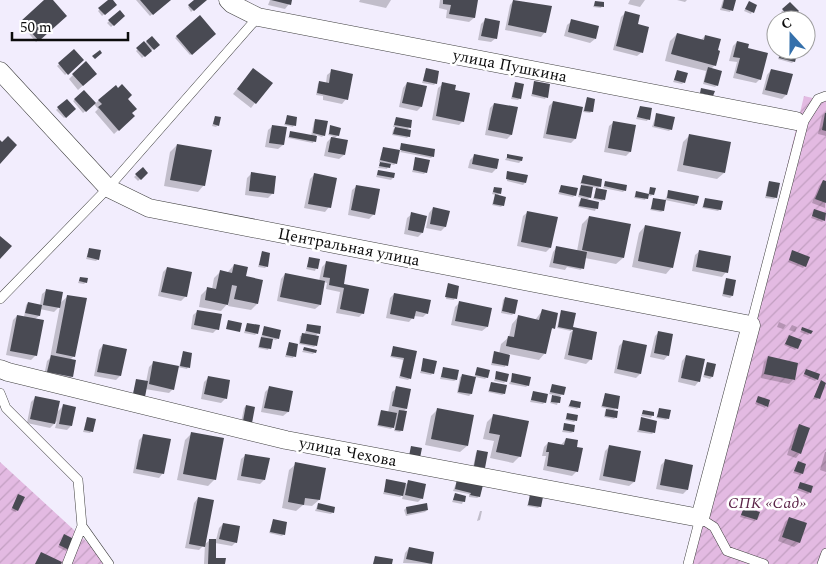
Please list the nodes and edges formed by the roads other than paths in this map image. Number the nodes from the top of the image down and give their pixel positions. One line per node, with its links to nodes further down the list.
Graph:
1 (228, 0): 2 (street, улица Пушкина)
2 (258, 17): 5 (street, улица Пушкина); 6 (lane)
3 (0, 70): 6 (street, Центральная улица)
4 (826, 96): 5 (lane)
5 (799, 121): 8 (lane)
6 (108, 188): 7 (lane); 8 (street, Центральная улица)
7 (0, 299)
8 (751, 325): 11 (street)
9 (0, 369): 11 (street, улица Чехова)
10 (0, 393): 12 (lane)
11 (700, 518): 16 (lane); 17 (lane)
12 (82, 526): 14 (lane); 15 (lane)
13 (826, 554): 18 (lane)
14 (67, 564)
15 (109, 564)
16 (688, 564)
17 (764, 564)
18 (822, 564)

